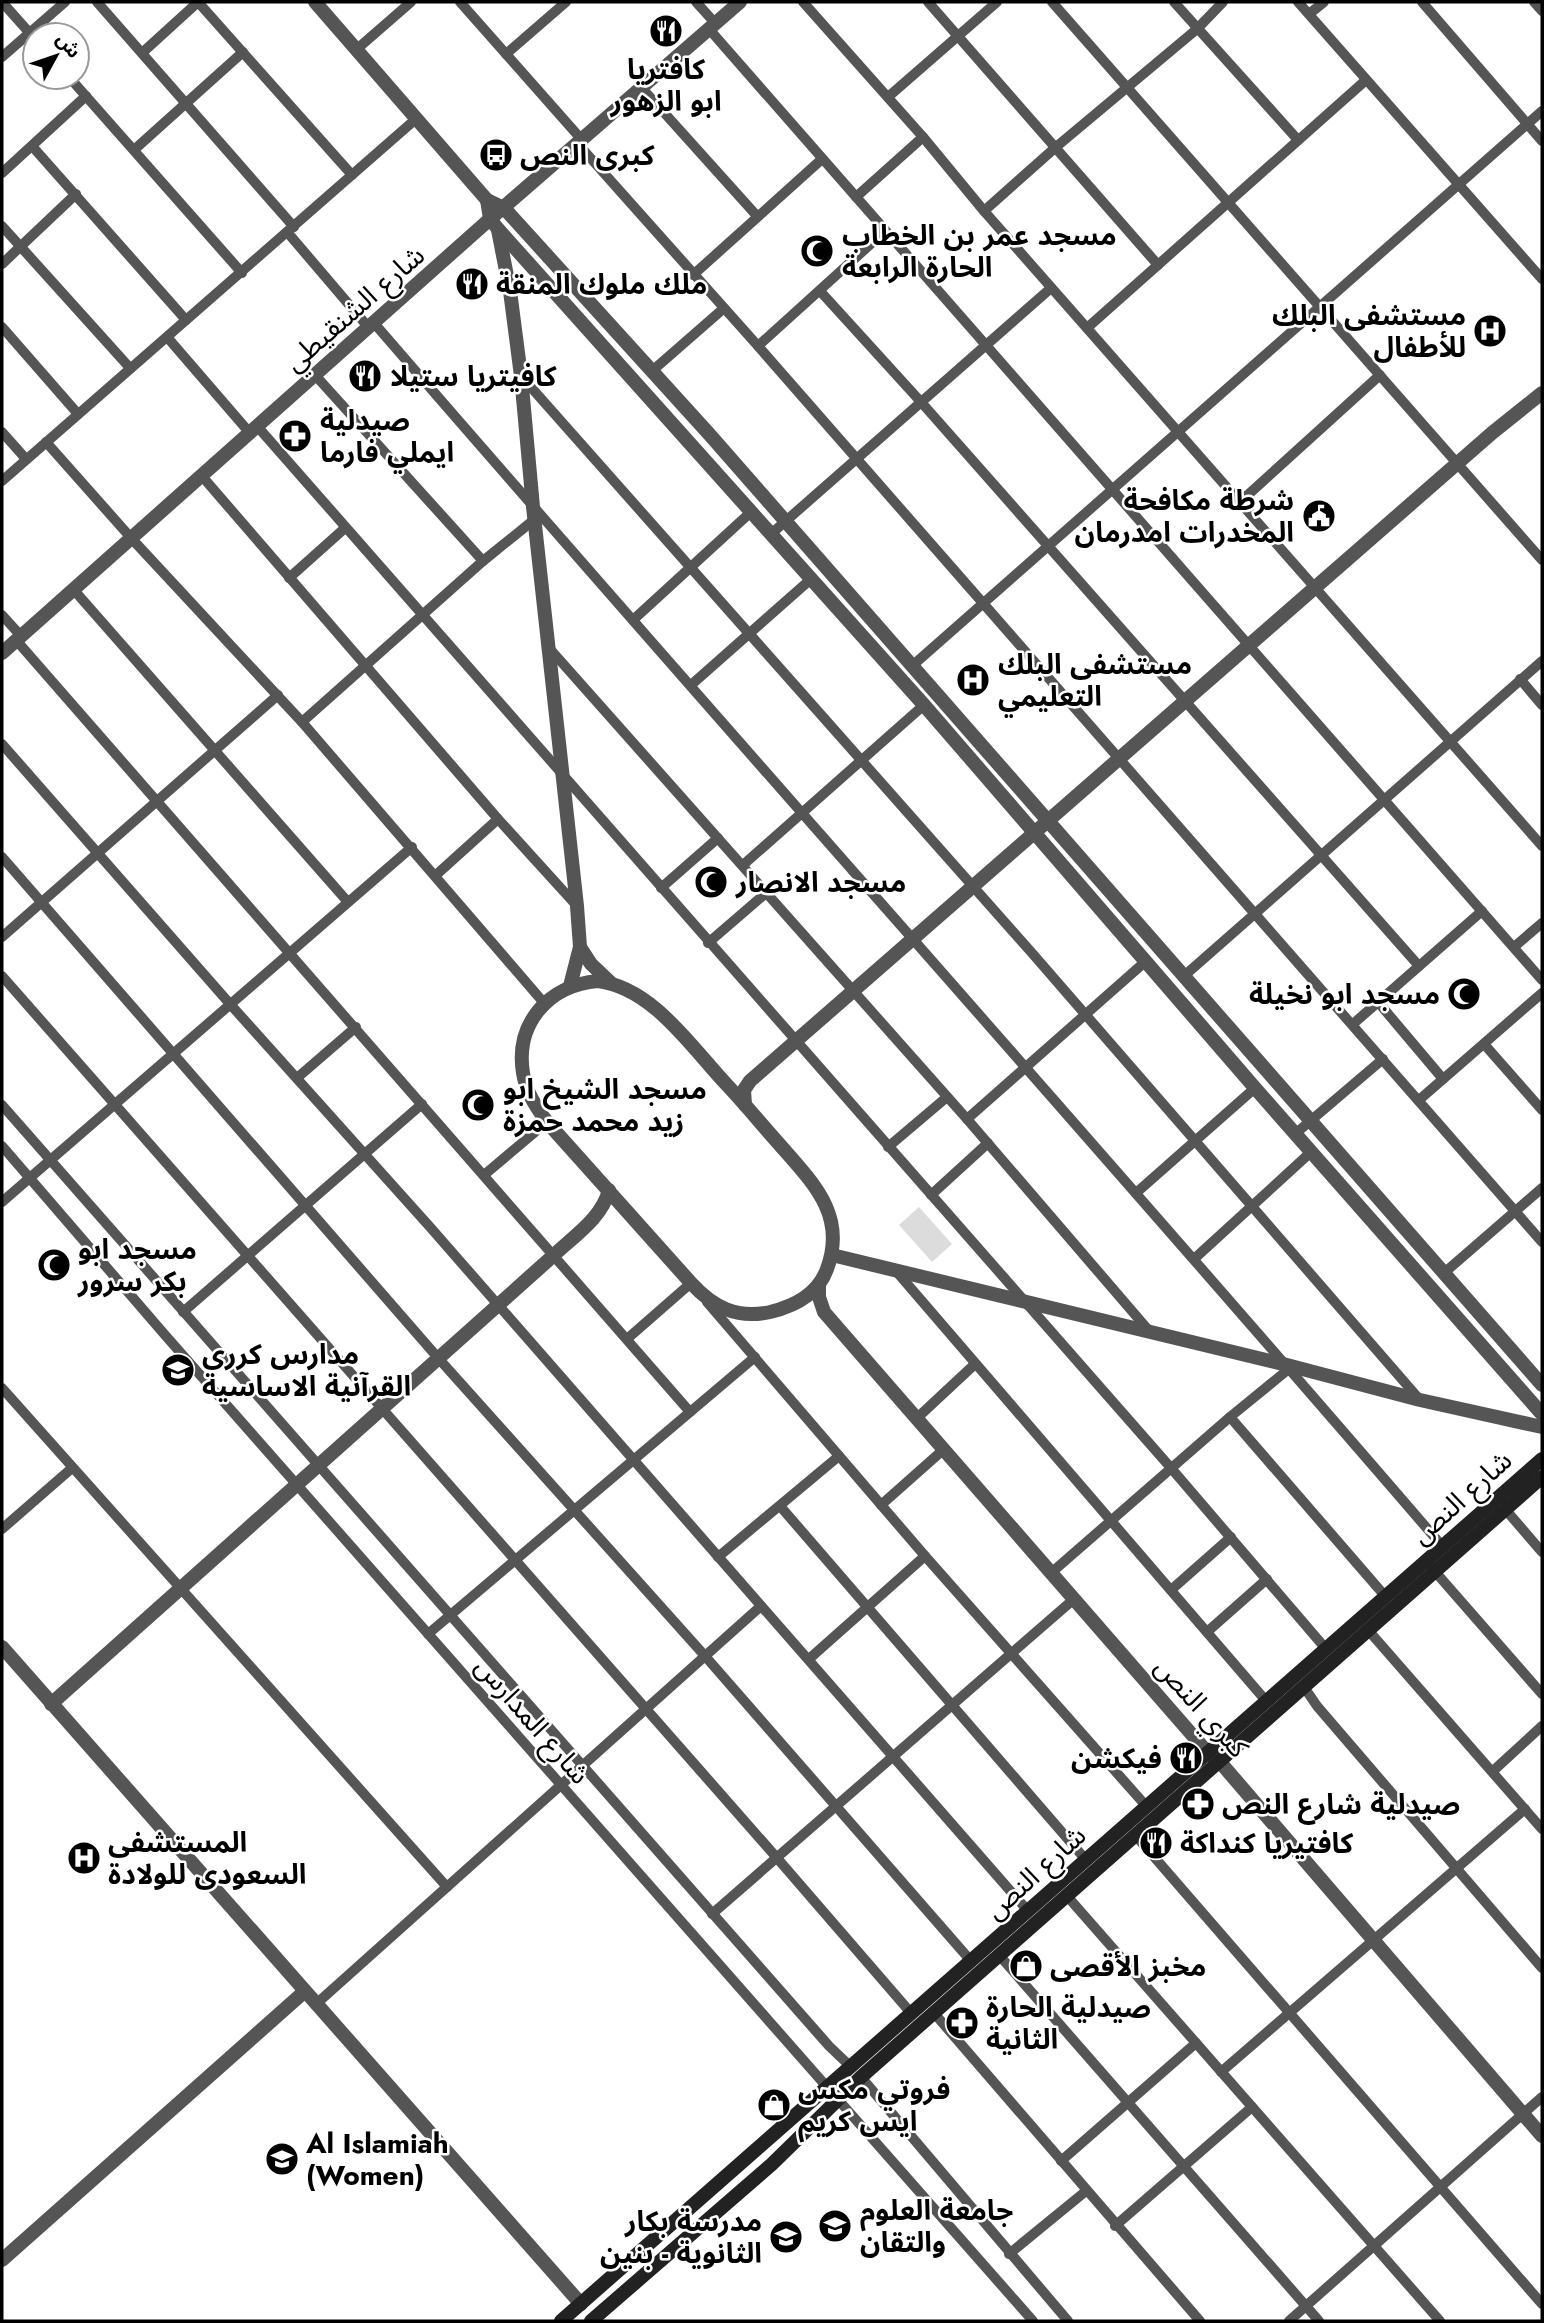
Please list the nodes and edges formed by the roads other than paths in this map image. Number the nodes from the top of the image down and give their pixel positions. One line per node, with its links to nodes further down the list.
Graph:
1 (2, 2): 24 (street)
2 (65, 2): 23 (street)
3 (97, 2): 31 (street)
4 (198, 2): 30 (street); 31 (street)
5 (315, 2): 29 (street)
6 (411, 2): 29 (street)
7 (460, 2): 32 (street)
8 (566, 2): 32 (street)
9 (695, 2): 25 (street)
10 (740, 2): 25 (street, شارع الشنقيطي)
11 (803, 2): 39 (street)
12 (928, 2): 27 (street)
13 (997, 2): 27 (street)
14 (1052, 2): 36 (street)
15 (1174, 2): 26 (street)
16 (1223, 2): 26 (street)
17 (1298, 2): 22 (street)
18 (1324, 2): 22 (street)
19 (1422, 2): 43 (street)
20 (1534, 2): 21 (street)
21 (1542, 11)
22 (1309, 15): 34 (street)
23 (47, 21)
24 (21, 24)
25 (712, 26): 35 (street, شارع الشنقيطي); 51 (street)
26 (1197, 29): 36 (street); 45 (street)
27 (958, 37): 39 (street); 49 (street)
28 (21, 44): 33 (street)
29 (357, 49): 42 (street)
30 (243, 52): 40 (street); 53 (street)
31 (142, 53): 40 (street)
32 (506, 54): 47 (street)
33 (2, 57)
34 (1366, 80): 45 (street); 54 (street)
35 (641, 87): 47 (street, شارع الشنقيطي); 61 (street)
36 (1129, 89): 49 (street); 58 (street)
37 (82, 91): 38 (street)
38 (86, 96): 48 (street); 50 (street)
39 (888, 97): 44 (street)
40 (186, 103): 50 (street); 64 (street)
41 (1542, 111): 43 (street)
42 (417, 118): 53 (street); 57 (street)
43 (1528, 123): 46 (street); 54 (street)
44 (923, 137): 56 (street); 60 (street)
45 (1298, 140): 58 (street)
46 (1542, 141)
47 (580, 142): 59 (street, شارع الشنقيطي); 70 (street)
48 (32, 146): 52 (street); 55 (street)
49 (1056, 147): 60 (street); 68 (street)
50 (135, 149): 69 (street)
51 (822, 159): 56 (street); 61 (street)
52 (2, 173)
53 (352, 175): 64 (street)
54 (1459, 186): 71 (street); 74 (street)
55 (76, 194): 66 (street); 76 (street)
56 (856, 197): 65 (street)
57 (486, 200): 59 (street); 62 (street)
58 (1228, 202): 68 (street); 74 (street)
59 (504, 208): 62 (street, شارع الشنقيطي); 84 (street)
60 (984, 211): 72 (street)
61 (757, 216): 70 (street)
62 (494, 224): 77 (street, شارع الشنقيطي); 87 (street); 102 (street)
63 (2, 226): 66 (street)
64 (291, 230): 69 (street); 77 (street)
65 (885, 231): 73 (street); 82 (street)
66 (20, 248): 67 (street); 83 (street)
67 (2, 264)
68 (1158, 265): 79 (street)
69 (242, 273): 76 (street)
70 (693, 275): 75 (street)
71 (1542, 279)
72 (1051, 288): 79 (street); 82 (street)
73 (820, 291): 81 (street); 89 (street)
74 (1320, 305): 86 (street); 92 (street)
75 (723, 309): 81 (street); 84 (street)
76 (186, 320): 80 (street)
77 (372, 325): 85 (street, شارع الشنقيطي); 103 (street)
78 (2, 327): 90 (street)
79 (1087, 328): 92 (street)
80 (167, 337): 83 (street); 91 (street)
81 (758, 346): 96 (street)
82 (986, 346): 89 (street); 100 (street)
83 (131, 369): 90 (street)
84 (652, 371): 104 (street)
85 (315, 375): 91 (street, شارع الشنقيطي); 110 (street)
86 (1380, 375): 97 (street); 101 (street)
87 (521, 376): 103 (street); 111 (street)
88 (1542, 393): 97 (street)
89 (921, 402): 96 (street); 108 (street)
90 (78, 414): 94 (street)
91 (253, 429): 98 (street, شارع الشنقيطي); 105 (street)
92 (1179, 431): 100 (street); 101 (street)
93 (2, 432): 95 (street)
94 (46, 442): 95 (street); 107 (street)
95 (26, 459): 99 (street)
96 (856, 459): 104 (street); 116 (street)
97 (1456, 464): 109 (street); 114 (street)
98 (201, 475): 107 (street, شارع الشنقيطي); 112 (street)
99 (2, 481)
100 (1112, 489): 108 (street); 122 (street)
101 (1240, 502): 114 (street)
102 (752, 511): 106 (street); 111 (street)
103 (534, 513): 110 (street); 119 (street); 123 (street)
104 (786, 522): 106 (street); 127 (street)
105 (345, 528): 112 (street); 118 (street)
106 (771, 534): 113 (street)
107 (132, 539): 115 (street, شارع الشنقيطي); 130 (street)
108 (1048, 546): 116 (street); 131 (street)
109 (1542, 560)
110 (483, 562): 118 (street)
111 (691, 566): 119 (street); 120 (street)
112 (289, 578): 126 (street)
113 (811, 579): 120 (street); 132 (street)
114 (1315, 587): 122 (street); 135 (street)
115 (73, 589): 121 (street, شارع الشنقيطي); 137 (street)
116 (984, 603): 127 (street); 139 (street)
117 (2, 615): 121 (street)
118 (422, 615): 126 (street); 140 (street)
119 (633, 620): 129 (street)
120 (750, 633): 129 (street); 138 (street)
121 (18, 638): 124 (street, شارع الشنقيطي); 142 (street)
122 (1250, 645): 131 (street); 141 (street)
123 (549, 648): 140 (street); 147 (street)
124 (2, 653)
125 (1542, 661): 128 (street)
126 (365, 665): 134 (street); 144 (street)
127 (912, 666): 145 (street)
128 (1520, 679): 133 (street); 135 (street)
129 (691, 685): 143 (street)
130 (278, 695): 134 (street); 137 (street)
131 (1185, 702): 139 (street); 151 (street)
132 (924, 705): 138 (street); 146 (street)
133 (1542, 705)
134 (302, 722): 149 (street)
135 (1450, 741): 141 (street); 148 (street)
136 (2, 744): 150 (street)
137 (215, 750): 142 (street); 158 (street)
138 (861, 760): 143 (street); 156 (street)
139 (1118, 760): 145 (street); 162 (street)
140 (564, 778): 155 (street); 160 (street)
141 (1384, 799): 151 (street); 161 (street)
142 (157, 800): 150 (street); 169 (street)
143 (802, 812): 153 (street); 165 (street)
144 (498, 819): 154 (street); 160 (street)
145 (1047, 822): 146 (street); 173 (street)
146 (1034, 833): 156 (street); 170 (street)
147 (718, 838): 153 (street); 155 (street)
148 (1542, 846)
149 (412, 847): 154 (street); 158 (street)
150 (98, 853): 159 (street); 181 (street)
151 (1320, 855): 162 (street); 171 (street)
152 (2, 858): 159 (street)
153 (743, 865): 157 (street)
154 (436, 875): 180 (street)
155 (661, 888): 166 (street)
156 (972, 888): 165 (street); 182 (street)
157 (766, 893): 166 (street); 177 (street)
158 (347, 901): 169 (street)
159 (41, 903): 164 (street); 187 (street)
160 (577, 906): 167 (street)
161 (1482, 911): 168 (street); 171 (street)
162 (1254, 913): 173 (street); 183 (street)
163 (1542, 923): 168 (street)
164 (2, 937)
165 (913, 939): 177 (street); 189 (street)
166 (708, 943): 185 (street)
167 (580, 947): 175 (street); 176 (street)
168 (1514, 947): 174 (street)
169 (290, 951): 181 (street); 184 (street)
170 (1146, 961): 182 (street); 194 (street)
171 (1419, 967): 179 (street)
172 (2, 976): 197 (street)
173 (1184, 976): 203 (street)
174 (1542, 980)
175 (610, 982): 176 (street); 193 (street)
176 (570, 985): 180 (street)
177 (854, 991): 185 (street); 195 (street)
178 (1542, 993): 186 (street)
179 (1378, 1002): 183 (street); 192 (street)
180 (544, 1003): 204 (street)
181 (230, 1004): 187 (street); 191 (street)
182 (1084, 1016): 189 (street); 206 (street)
183 (1353, 1024): 188 (street)
184 (356, 1027): 191 (street); 198 (street)
185 (795, 1042): 190 (street); 209 (street)
186 (1484, 1044): 192 (street); 201 (street)
187 (172, 1054): 197 (street); 220 (street)
188 (1383, 1059): 196 (street); 203 (street)
189 (1024, 1068): 202 (street); 217 (street)
190 (759, 1074): 193 (street); 200 (street)
191 (297, 1078): 211 (street)
192 (1443, 1079): 196 (street)
193 (722, 1080): 200 (street)
194 (1255, 1088): 205 (street); 206 (street)
195 (947, 1097): 202 (street); 209 (street)
196 (1419, 1100): 223 (street)
197 (115, 1104): 212 (street); 226 (street)
198 (422, 1104): 211 (street); 213 (street)
199 (2, 1105): 212 (street, شارع المدارس)
200 (745, 1105): 228 (street)
201 (1542, 1110)
202 (967, 1119): 207 (street)
203 (1310, 1121): 205 (street); 231 (street)
204 (547, 1122): 213 (street); 216 (street)
205 (1295, 1134): 210 (street)
206 (1195, 1140): 217 (street); 221 (street)
207 (988, 1143): 218 (street); 239 (street)
208 (2, 1146): 214 (street, شارع المدارس)
209 (888, 1147): 218 (street)
210 (1311, 1152): 221 (street); 250 (street)
211 (364, 1153): 220 (street); 236 (street)
212 (48, 1160): 214 (street); 237 (street, شارع المدارس)
213 (484, 1175): 227 (street)
214 (30, 1177): 219 (street); 262 (street, شارع المدارس)
215 (1542, 1188): 223 (street)
216 (609, 1190): 222 (street); 224 (street)
217 (1136, 1194): 229 (street)
218 (931, 1195): 234 (street)
219 (2, 1202)
220 (305, 1204): 226 (street); 242 (street)
221 (1253, 1206): 229 (street); 247 (street)
222 (625, 1209): 224 (street); 233 (street)
223 (1516, 1212): 225 (street); 231 (street)
224 (596, 1216): 227 (street)
225 (1542, 1242)
226 (247, 1255): 237 (street); 248 (street)
227 (554, 1255): 236 (street); 240 (street)
228 (832, 1255): 230 (street); 232 (street)
229 (1194, 1259): 244 (street)
230 (896, 1271): 234 (street); 243 (street)
231 (1444, 1273): 245 (street)
232 (818, 1286): 235 (street); 238 (street)
233 (696, 1289): 235 (street); 240 (street); 241 (street)
234 (1026, 1302): 239 (street); 260 (street)
235 (796, 1303): 238 (street)
236 (499, 1306): 242 (street); 257 (street)
237 (183, 1312): 258 (street, شارع المدارس)
238 (824, 1312): 252 (street, كبري النص)
239 (1150, 1332): 244 (street)
240 (627, 1339): 249 (street)
241 (755, 1357): 249 (street); 255 (street)
242 (439, 1359): 248 (street); 266 (street)
243 (975, 1364): 252 (street); 267 (street)
244 (1289, 1367): 247 (street); 251 (street); 270 (street)
245 (1542, 1385)
246 (2, 1388): 259 (street)
247 (1420, 1401): 253 (street)
248 (383, 1409): 258 (street); 274 (street)
249 (690, 1412): 257 (street)
250 (1542, 1414)
251 (1230, 1417): 260 (street); 280 (street)
252 (916, 1419): 254 (street, كبري النص)
253 (1542, 1427)
254 (943, 1450): 263 (street); 276 (street, كبري النص)
255 (839, 1456): 263 (street); 264 (street)
256 (1542, 1459): 270 (main road, شارع النص)
257 (632, 1461): 266 (street); 273 (street)
258 (319, 1466): 262 (street); 284 (street, شارع المدارس)
259 (72, 1468): 268 (street); 278 (street)
260 (1171, 1468): 267 (street); 269 (street)
261 (1542, 1477): 265 (main road, شارع النص)
262 (298, 1485): 278 (street); 287 (street, شارع المدارس)
263 (881, 1504): 272 (street)
264 (780, 1506): 273 (street); 283 (street)
265 (1505, 1509): 271 (street); 275 (main road, شارع النص)
266 (575, 1510): 274 (street); 291 (street)
267 (1110, 1521): 276 (street); 279 (street)
268 (2, 1529)
269 (1231, 1537): 277 (street); 279 (street)
270 (1444, 1546): 275 (main road, شارع النص)
271 (1542, 1552)
272 (925, 1556): 283 (street); 290 (street)
273 (718, 1557): 282 (street)
274 (515, 1560): 284 (street); 298 (street)
275 (1431, 1566): 280 (main road, شارع النص); 285 (main road, شارع النص); 294 (street)
276 (1051, 1573): 281 (street, كبري النص)
277 (1267, 1579): 286 (street); 289 (street)
278 (180, 1588): 296 (street); 313 (street)
279 (1171, 1590): 286 (street)
280 (1385, 1597): 289 (main road, شارع النص)
281 (1074, 1599): 290 (street); 301 (street, كبري النص)
282 (761, 1606): 291 (street); 292 (street)
283 (867, 1607): 292 (street); 297 (street)
284 (450, 1615): 287 (street); 302 (street, شارع المدارس)
285 (1368, 1630): 293 (main road, شارع النص); 303 (street)
286 (1207, 1632): 295 (street)
287 (428, 1634): 304 (street, شارع المدارس)
288 (2, 1647): 296 (street)
289 (1326, 1649): 295 (main road, شارع النص)
290 (1012, 1654): 297 (street); 306 (street)
291 (705, 1656): 298 (street); 305 (street)
292 (809, 1659): 300 (street)
293 (1304, 1687): 301 (main road, شارع النص); 312 (street)
294 (1542, 1694)
295 (1267, 1702): 301 (main road, شارع النص)
296 (51, 1704): 321 (street)
297 (953, 1706): 300 (street); 311 (street)
298 (645, 1709): 302 (street); 310 (street)
299 (1542, 1726): 303 (street)
300 (894, 1757): 305 (street); 315 (street)
301 (1214, 1758): 306 (main road, شارع النص); 309 (main road, شارع النص); 317 (street, كبري النص)
302 (582, 1767): 304 (street); 316 (street, شارع المدارس)
303 (1493, 1771): 307 (street)
304 (561, 1786): 313 (street); 330 (street, شارع المدارس)
305 (835, 1806): 310 (street); 319 (street)
306 (1147, 1807): 311 (main road, شارع النص)
307 (1525, 1809): 308 (street); 312 (street)
308 (1542, 1829)
309 (1136, 1836): 314 (main road, شارع النص); 325 (street)
310 (778, 1858): 316 (street); 323 (street)
311 (1086, 1860): 315 (main road, شارع النص)
312 (1455, 1869): 317 (street); 320 (street)
313 (447, 1888): 322 (street)
314 (1067, 1896): 318 (main road, شارع النص); 326 (street)
315 (1028, 1911): 319 (main road, شارع النص)
316 (712, 1914): 327 (street, شارع المدارس)
317 (1374, 1941): 325 (street); 335 (street, كبري النص)
318 (999, 1955): 324 (main road, شارع النص); 333 (street)
319 (971, 1961): 323 (main road, شارع النص)
320 (1542, 1968)
321 (304, 1992): 322 (street); 344 (street)
322 (316, 2005): 345 (street)
323 (911, 2013): 327 (main road, شارع النص)
324 (934, 2013): 329 (main road, شارع النص); 337 (street)
325 (1289, 2015): 328 (street); 339 (street)
326 (1196, 2043): 328 (street); 333 (street)
327 (850, 2066): 330 (main road, شارع النص)
328 (1221, 2072): 334 (street)
329 (861, 2077): 332 (main road, شارع النص); 343 (street)
330 (827, 2087): 332 (street, شارع المدارس); 345 (main road, شارع النص)
331 (1542, 2096): 335 (street)
332 (837, 2100): 349 (main road, شارع النص); 350 (street, شارع المدارس)
333 (1127, 2102): 337 (street); 338 (street)
334 (1252, 2107): 338 (street); 342 (street)
335 (1523, 2114): 336 (street, كبري النص); 339 (street)
336 (1542, 2136)
337 (1061, 2161): 340 (street)
338 (1183, 2166): 341 (street); 347 (street)
339 (1439, 2187): 342 (street); 346 (street)
340 (1086, 2191): 341 (street); 343 (street)
341 (1115, 2225): 352 (street)
342 (1373, 2246): 347 (street); 355 (street)
343 (1009, 2254): 351 (street)
344 (2, 2260)
345 (581, 2304): 348 (main road, شارع النص)
346 (1542, 2304)
347 (1306, 2306): 353 (street); 354 (street)
348 (561, 2321)
349 (591, 2321)
350 (1033, 2321)
351 (1068, 2321)
352 (1200, 2321)
353 (1289, 2321)
354 (1319, 2321)
355 (1440, 2321)

